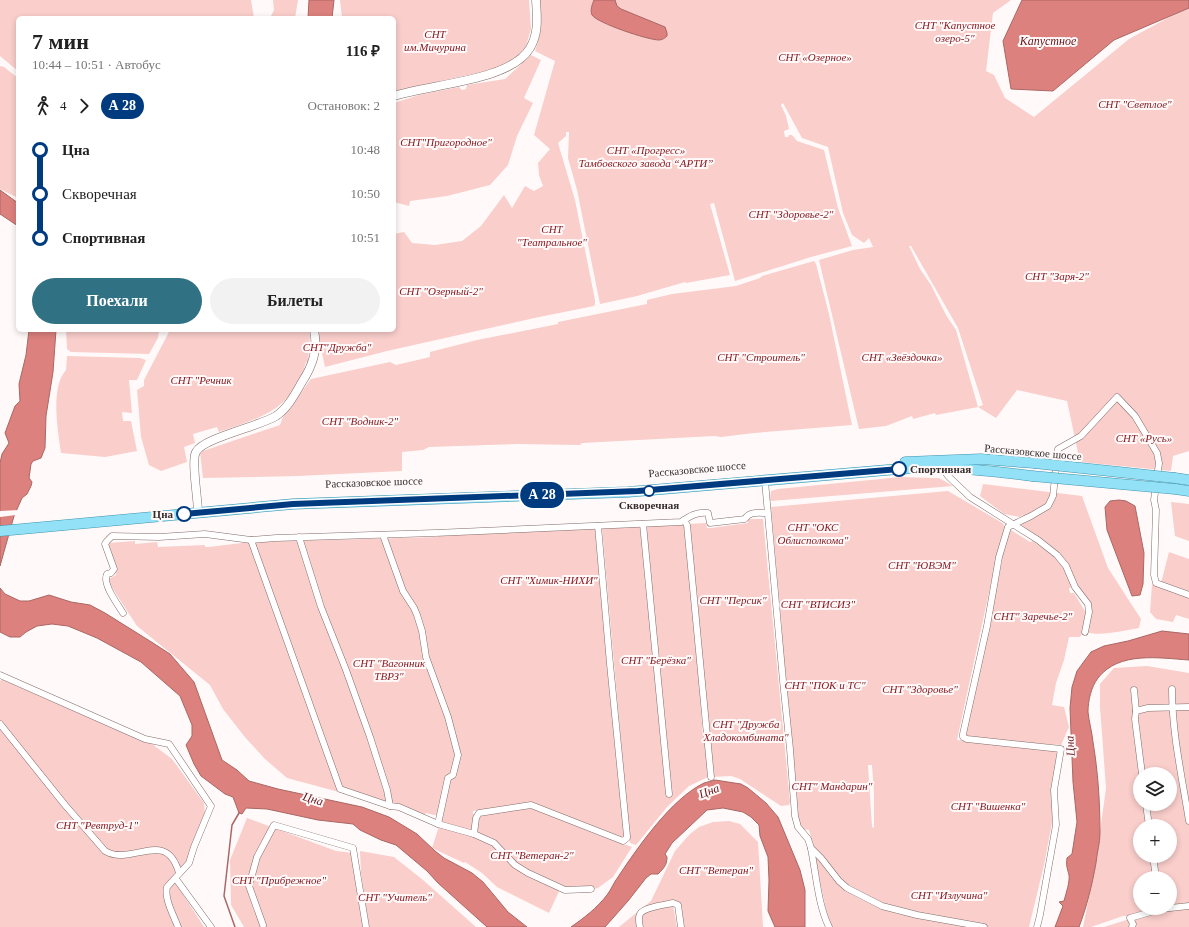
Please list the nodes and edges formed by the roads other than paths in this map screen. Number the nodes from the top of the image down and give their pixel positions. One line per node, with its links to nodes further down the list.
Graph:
1 (536, 0): 2 (street)
2 (396, 96)
3 (314, 332): 8 (street)
4 (942, 468): 6 (main road, Рассказовское шоссе); 7 (main road, Рассказовское шоссе, bridge); 12 (street)
5 (1189, 480): 8 (main road, Рассказовское шоссе, bridge)
6 (765, 481): 8 (main road, Рассказовское шоссе); 9 (street)
7 (1189, 491)
8 (202, 512): 14 (main road, Рассказовское шоссе)
9 (767, 513): 10 (street); 35 (street)
10 (684, 520): 11 (street); 29 (street)
11 (643, 524): 13 (street); 30 (street)
12 (1013, 525): 18 (street); 20 (street); 49 (street)
13 (598, 526): 15 (street); 34 (street)
14 (0, 531)
15 (382, 534): 16 (street); 33 (street)
16 (299, 538): 17 (street); 31 (street)
17 (251, 540): 19 (street); 31 (street)
18 (1189, 595)
19 (123, 612)
20 (1085, 632)
21 (0, 675): 36 (street)
22 (1172, 689): 24 (street)
23 (1134, 690): 26 (street)
24 (1172, 707): 25 (street); 26 (street); 32 (street)
25 (1189, 707)
26 (1136, 711): 28 (street)
27 (0, 724): 36 (street)
28 (1141, 767)
29 (711, 777)
30 (668, 794)
31 (390, 806): 33 (street)
32 (1189, 821)
33 (438, 824): 34 (street)
34 (474, 834): 37 (street)
35 (811, 848): 47 (street); 48 (street)
36 (177, 876): 42 (street); 43 (street)
37 (591, 889)
38 (1189, 906): 39 (street)
39 (1177, 907)
40 (1140, 915): 50 (street)
41 (263, 925): 44 (street)
42 (178, 927)
43 (211, 927)
44 (366, 927)
45 (640, 927): 46 (street)
46 (681, 927)
47 (829, 927)
48 (984, 927)
49 (1037, 927)
50 (1132, 927)

